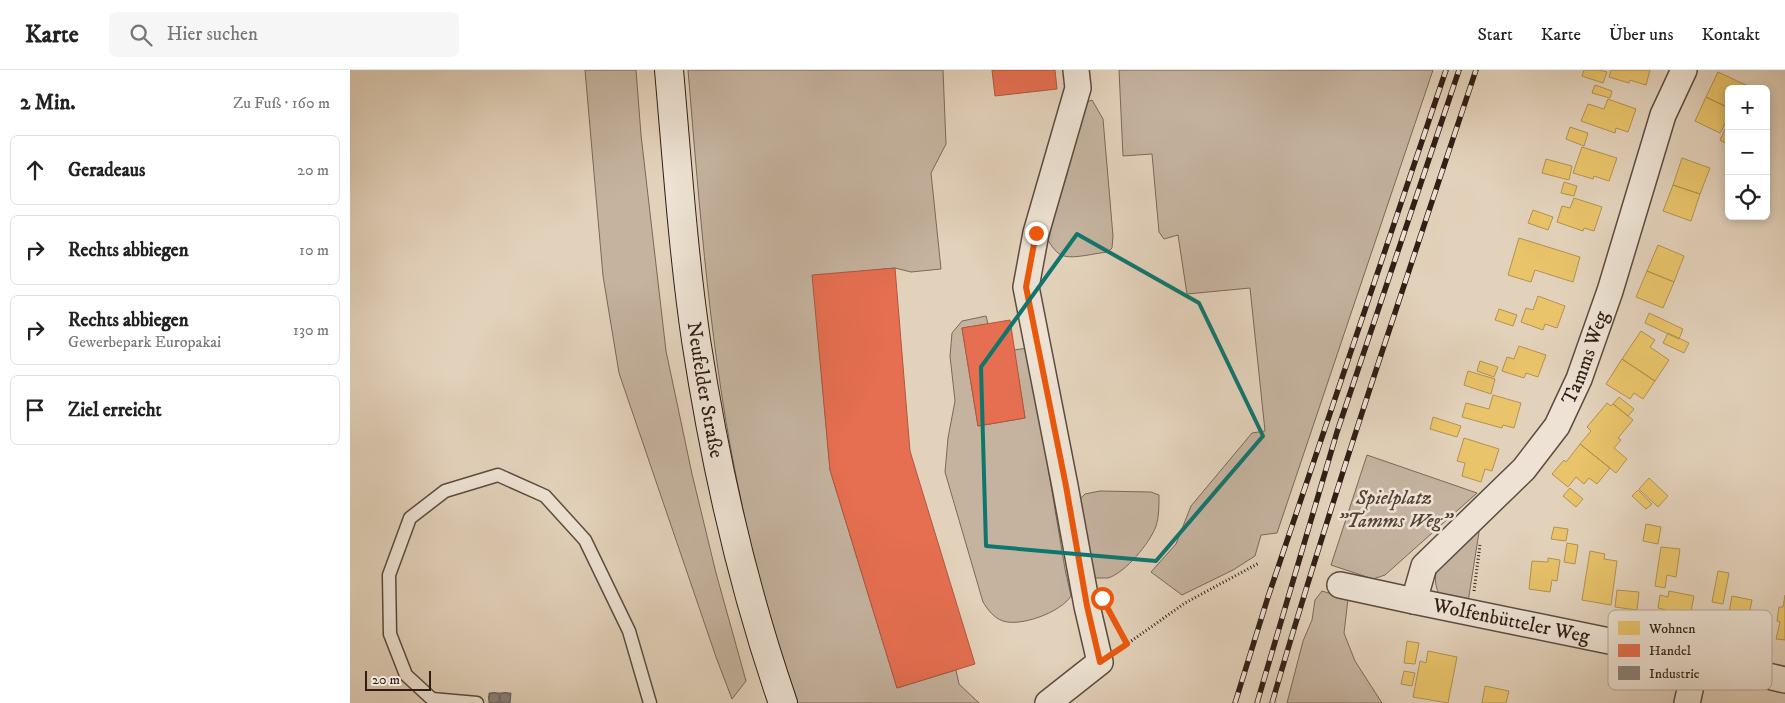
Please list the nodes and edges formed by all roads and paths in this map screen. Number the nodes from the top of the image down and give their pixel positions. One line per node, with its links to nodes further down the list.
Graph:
1 (669, 70): 18 (street, Neufelder Straße)
2 (1076, 70): 12 (street)
3 (1684, 70): 4 (street, Tamms Weg)
4 (1486, 507): 7 (street, Tamms Weg); 8 (path)
5 (1259, 563): 11 (path)
6 (1340, 585): 7 (street, Wolfenbütteler Weg)
7 (1414, 602): 8 (street, Wolfenbütteler Weg)
8 (1471, 612): 10 (street, Wolfenbütteler Weg)
9 (1113, 620): 11 (path)
10 (1608, 641)
11 (1127, 644): 12 (path)
12 (1100, 662): 19 (street)
13 (1772, 677): 14 (street, Wolfenbütteler Weg)
14 (1785, 680)
15 (1691, 690): 20 (street)
16 (477, 703): 17 (lane)
17 (650, 703)
18 (783, 703)
19 (1048, 703)
20 (1688, 703)

